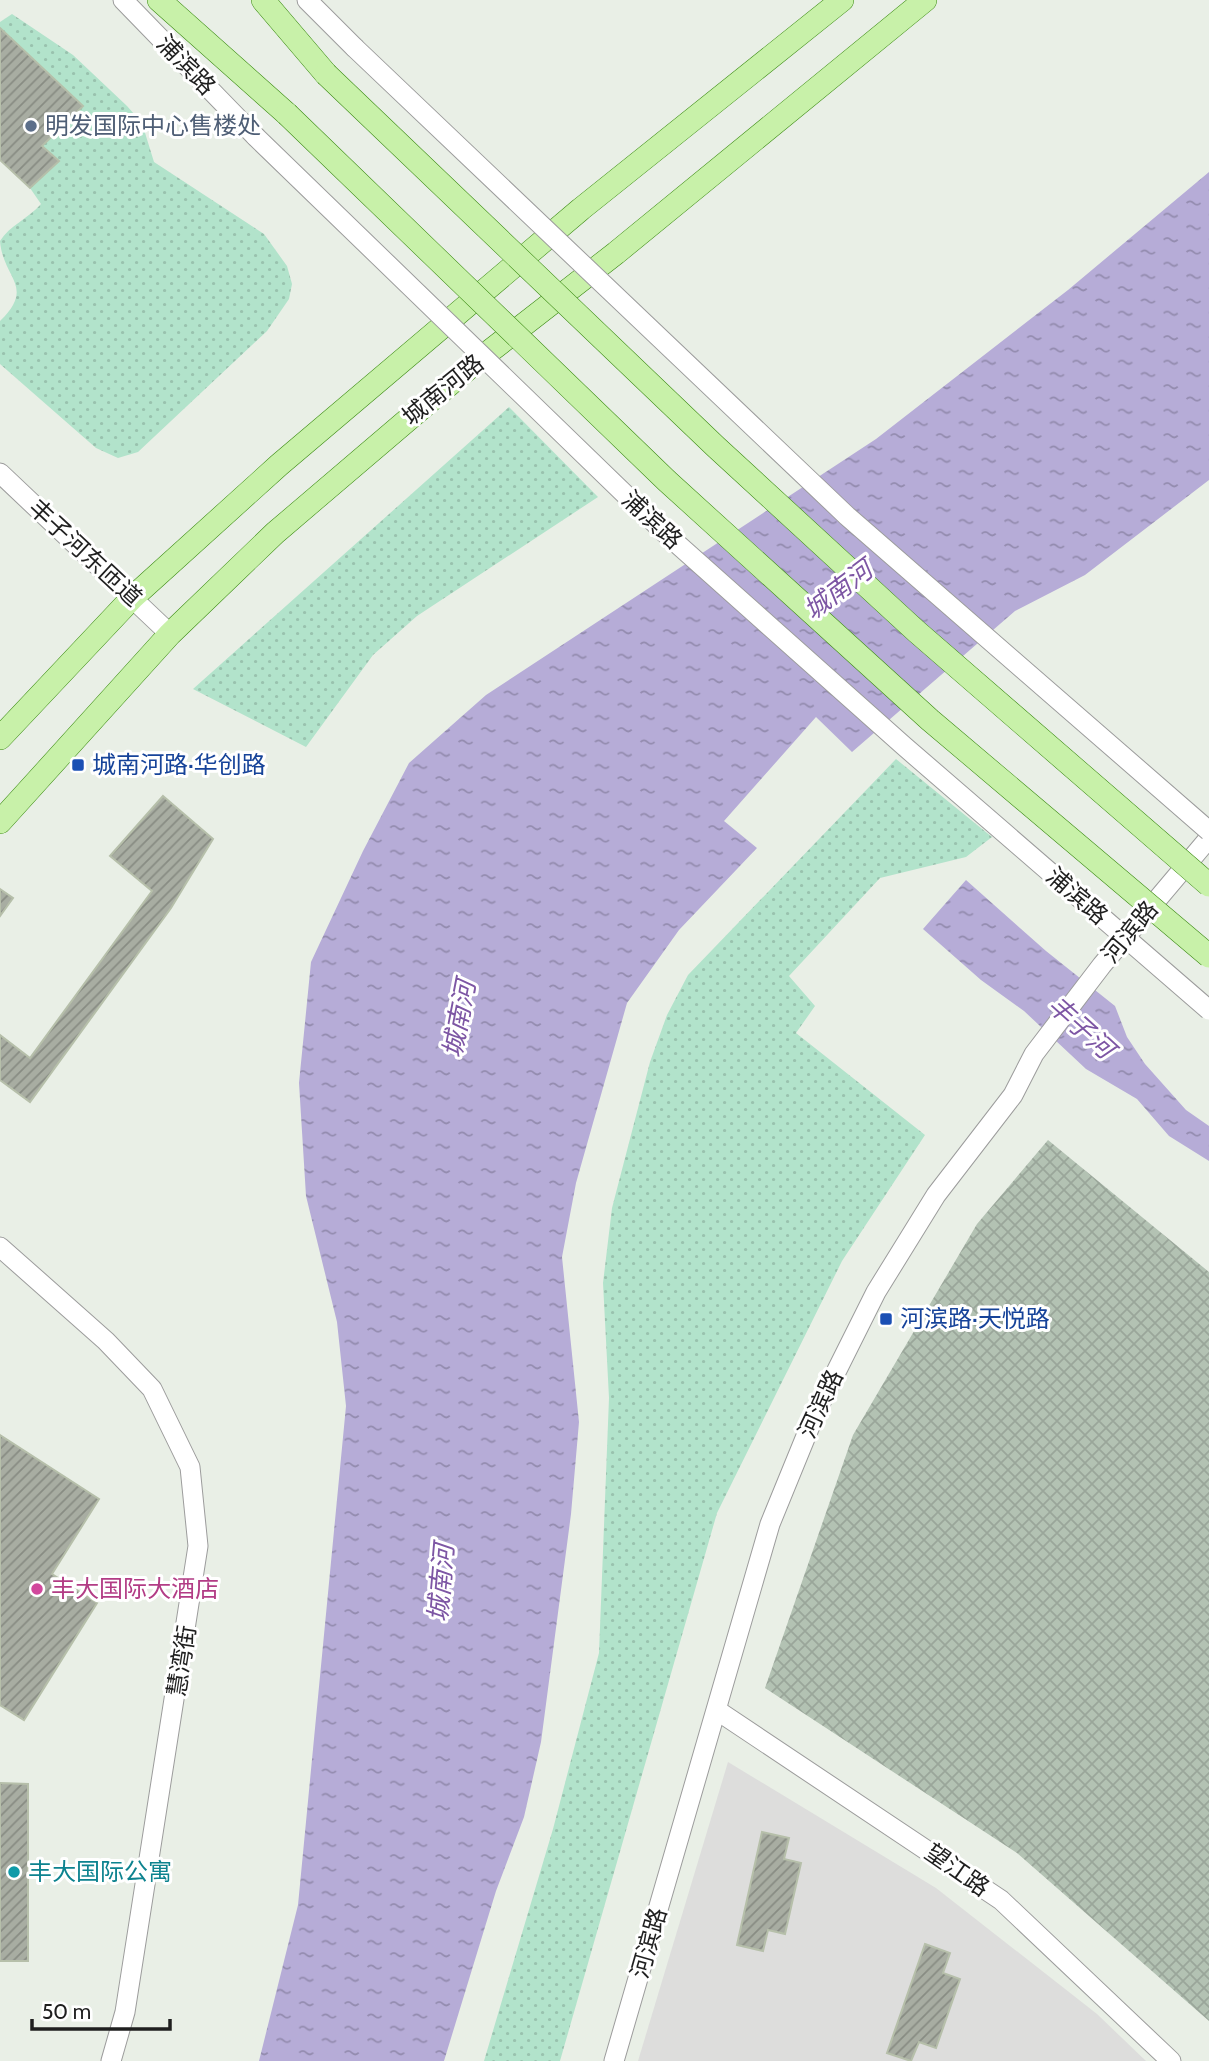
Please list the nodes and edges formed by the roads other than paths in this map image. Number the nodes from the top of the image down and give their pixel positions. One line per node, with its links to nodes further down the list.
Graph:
1 (123, 0): 18 (street, 浦滨路, bridge)
2 (159, 0): 8 (main road)
3 (176, 0): 8 (main road, 浦滨路)
4 (263, 0): 16 (main road, bridge)
5 (307, 0): 14 (street, bridge)
6 (842, 0): 10 (main road, 城南河路)
7 (925, 0): 11 (main road, 城南河路)
8 (287, 114): 17 (main road, 浦滨路, bridge)
9 (0, 473): 10 (street, 丰子河东匝道)
10 (132, 598): 11 (street, 丰子河东匝道); 12 (main road, 城南河路)
11 (170, 634): 13 (main road, 城南河路)
12 (0, 738)
13 (0, 822)
14 (1209, 831)
15 (1209, 838): 20 (street, 河滨路)
16 (1209, 885)
17 (1209, 956)
18 (1209, 1010)
19 (0, 1247): 21 (street, 慧湾街)
20 (718, 1711): 22 (street, 河滨路); 23 (street, 望江路)
21 (111, 2061)
22 (614, 2061)
23 (1171, 2061)

